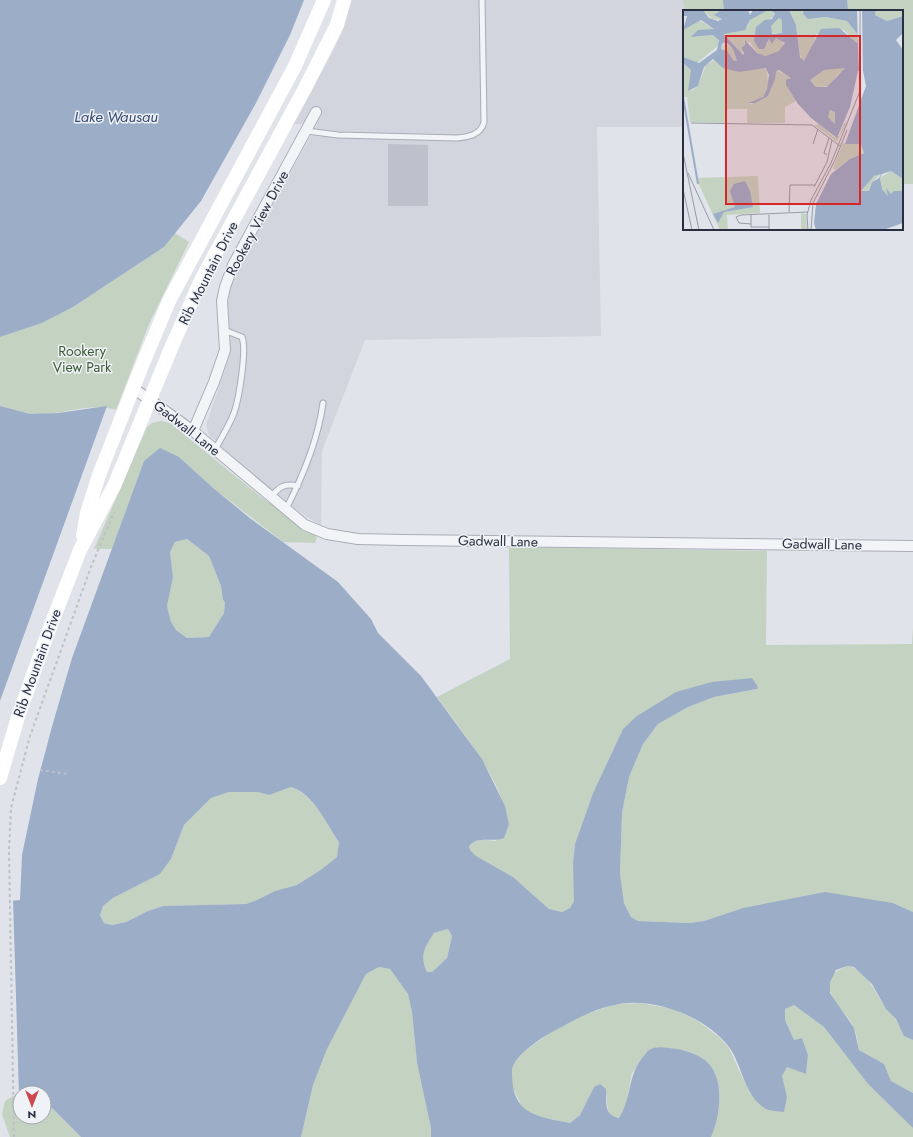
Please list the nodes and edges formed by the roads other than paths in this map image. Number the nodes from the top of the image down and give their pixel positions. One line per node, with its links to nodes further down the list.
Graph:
1 (324, 0): 7 (main road, Rib Mountain Drive)
2 (344, 0): 8 (main road, Rib Mountain Drive)
3 (482, 0): 5 (lane)
4 (316, 112): 5 (street, Rookery View Drive)
5 (306, 131): 6 (street, Rookery View Drive)
6 (224, 330): 10 (street, Rookery View Drive); 11 (lane)
7 (133, 388): 8 (street, Gadwall Lane); 16 (main road, Rib Mountain Drive)
8 (150, 399): 10 (street, Gadwall Lane); 16 (main road, Rib Mountain Drive)
9 (323, 403): 12 (lane)
10 (193, 430): 11 (street, Gadwall Lane)
11 (215, 450): 13 (street, Gadwall Lane)
12 (298, 486): 13 (lane); 14 (lane)
13 (271, 497): 14 (street, Gadwall Lane)
14 (286, 509): 15 (street, Gadwall Lane)
15 (913, 546)
16 (80, 550): 17 (main road, Rib Mountain Drive)
17 (0, 778)

